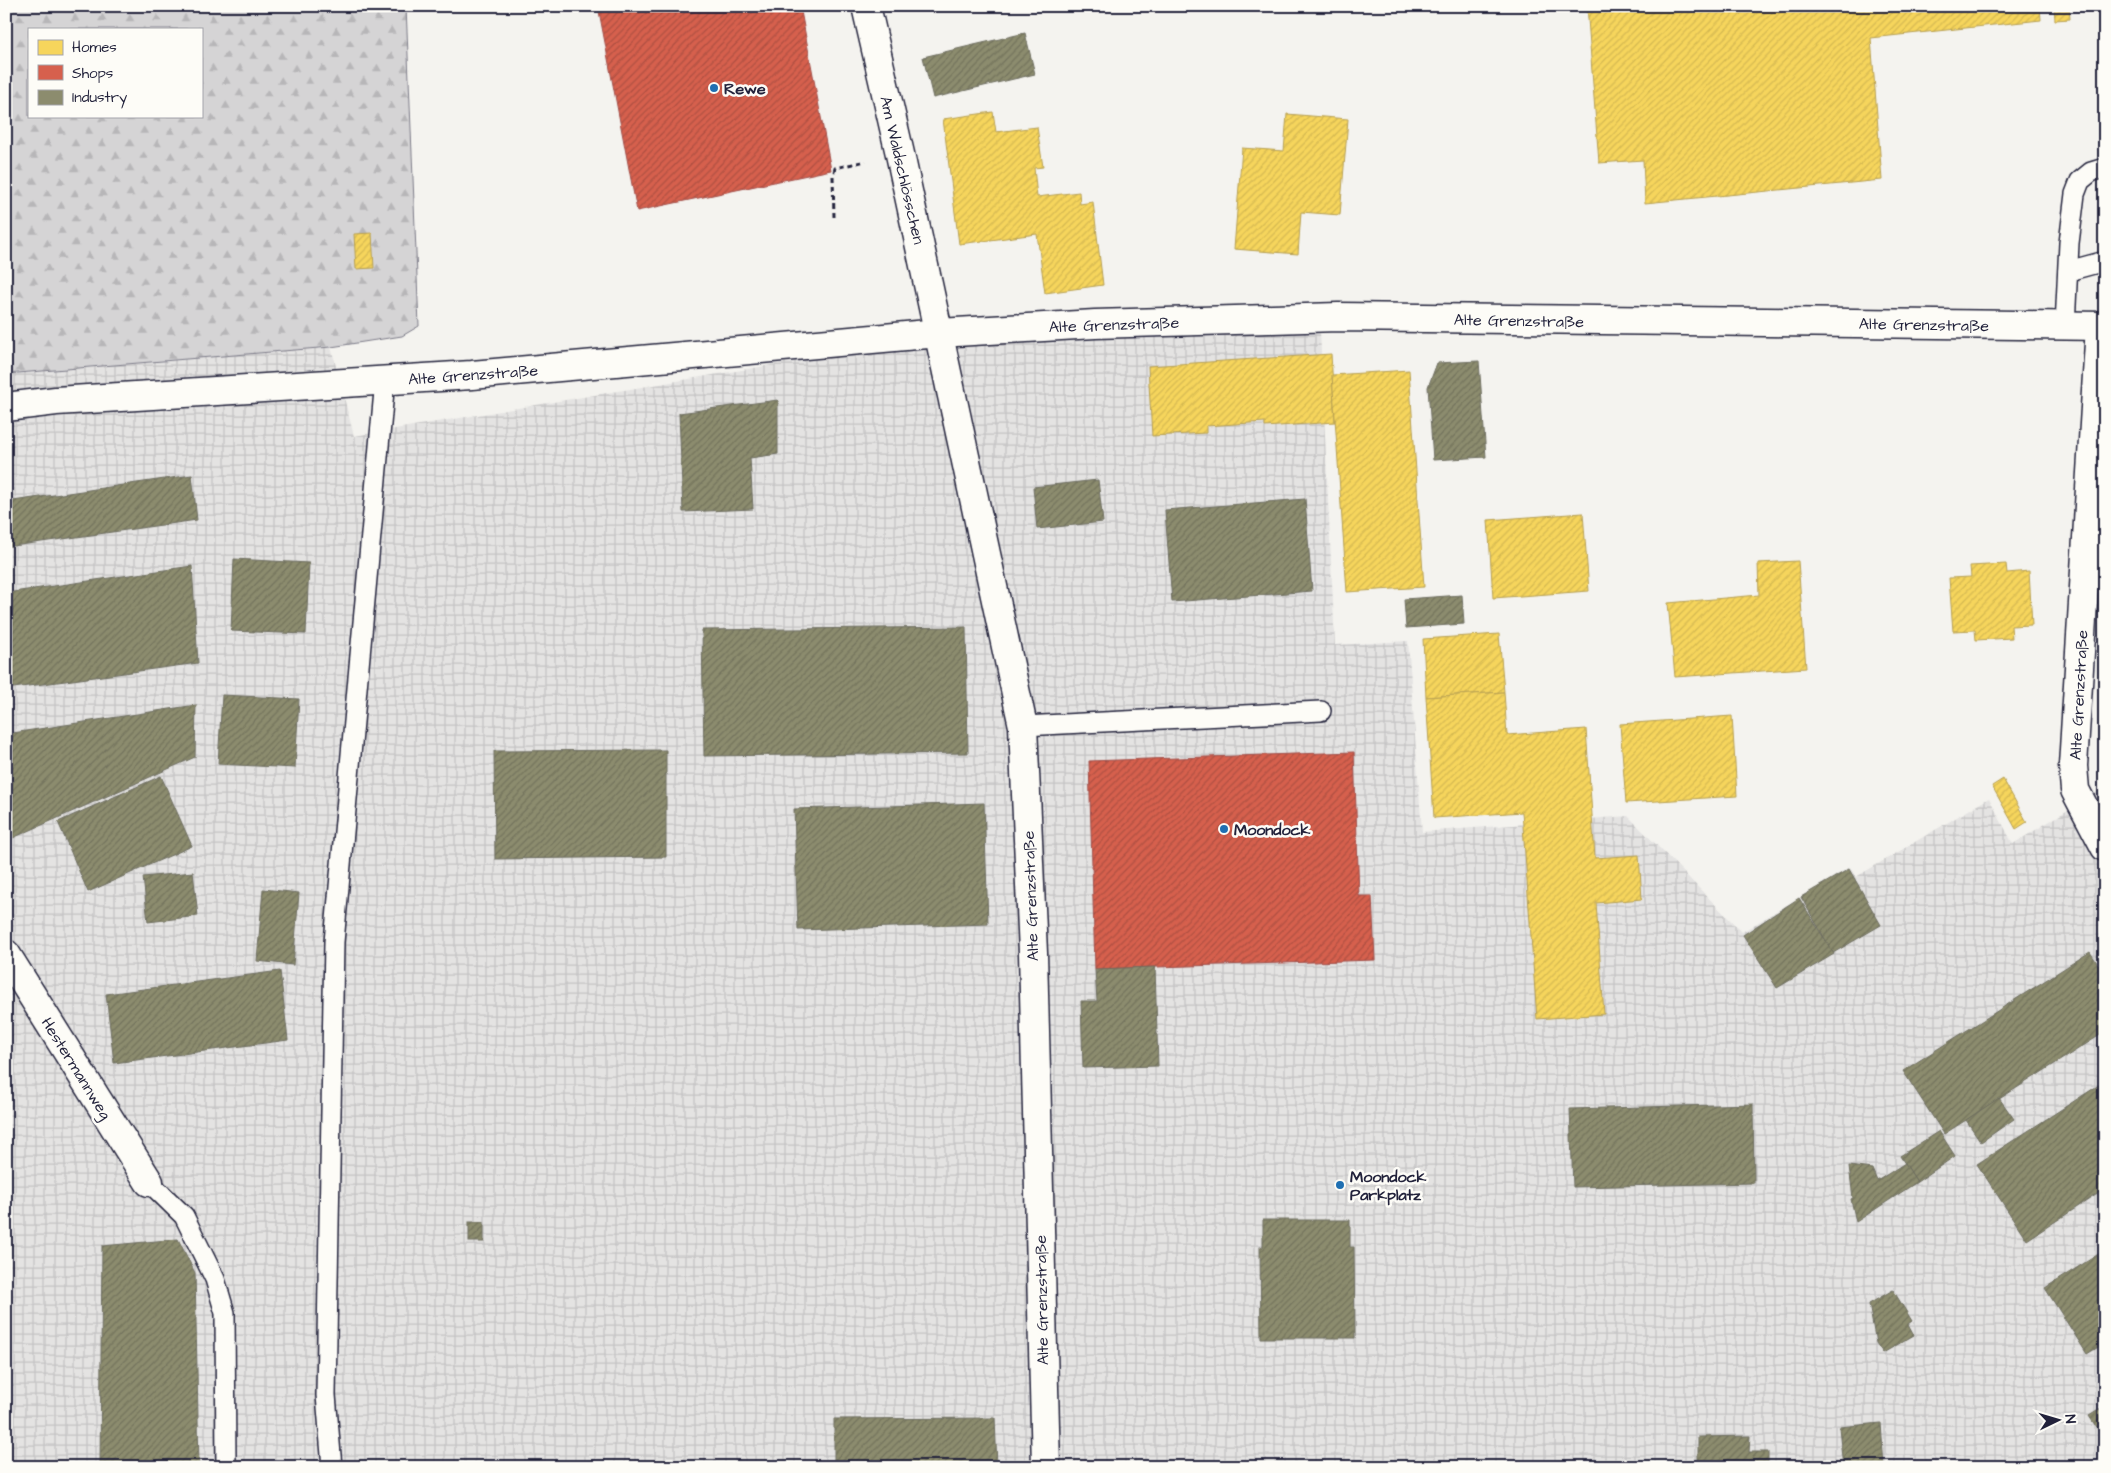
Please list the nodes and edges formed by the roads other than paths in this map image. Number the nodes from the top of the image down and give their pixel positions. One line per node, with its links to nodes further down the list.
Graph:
1 (866, 6): 7 (street, Am Waldschlösschen)
2 (2101, 169): 4 (lane)
3 (2105, 261): 4 (lane)
4 (2068, 271): 5 (lane)
5 (2064, 326): 6 (street, Alte Grenzstraße); 7 (street, Alte Grenzstraße)
6 (2102, 326): 12 (street, Alte Grenzstraße)
7 (939, 333): 8 (street, Alte Grenzstraße); 11 (street, Alte Grenzstraße)
8 (385, 380): 9 (street, Alte Grenzstraße); 16 (lane)
9 (6, 407)
10 (1321, 711): 11 (lane)
11 (1023, 726): 17 (street, Alte Grenzstraße)
12 (2105, 847)
13 (6, 954): 14 (street, Hestermannweg)
14 (149, 1182): 15 (lane)
15 (226, 1467)
16 (332, 1467)
17 (1046, 1467)

